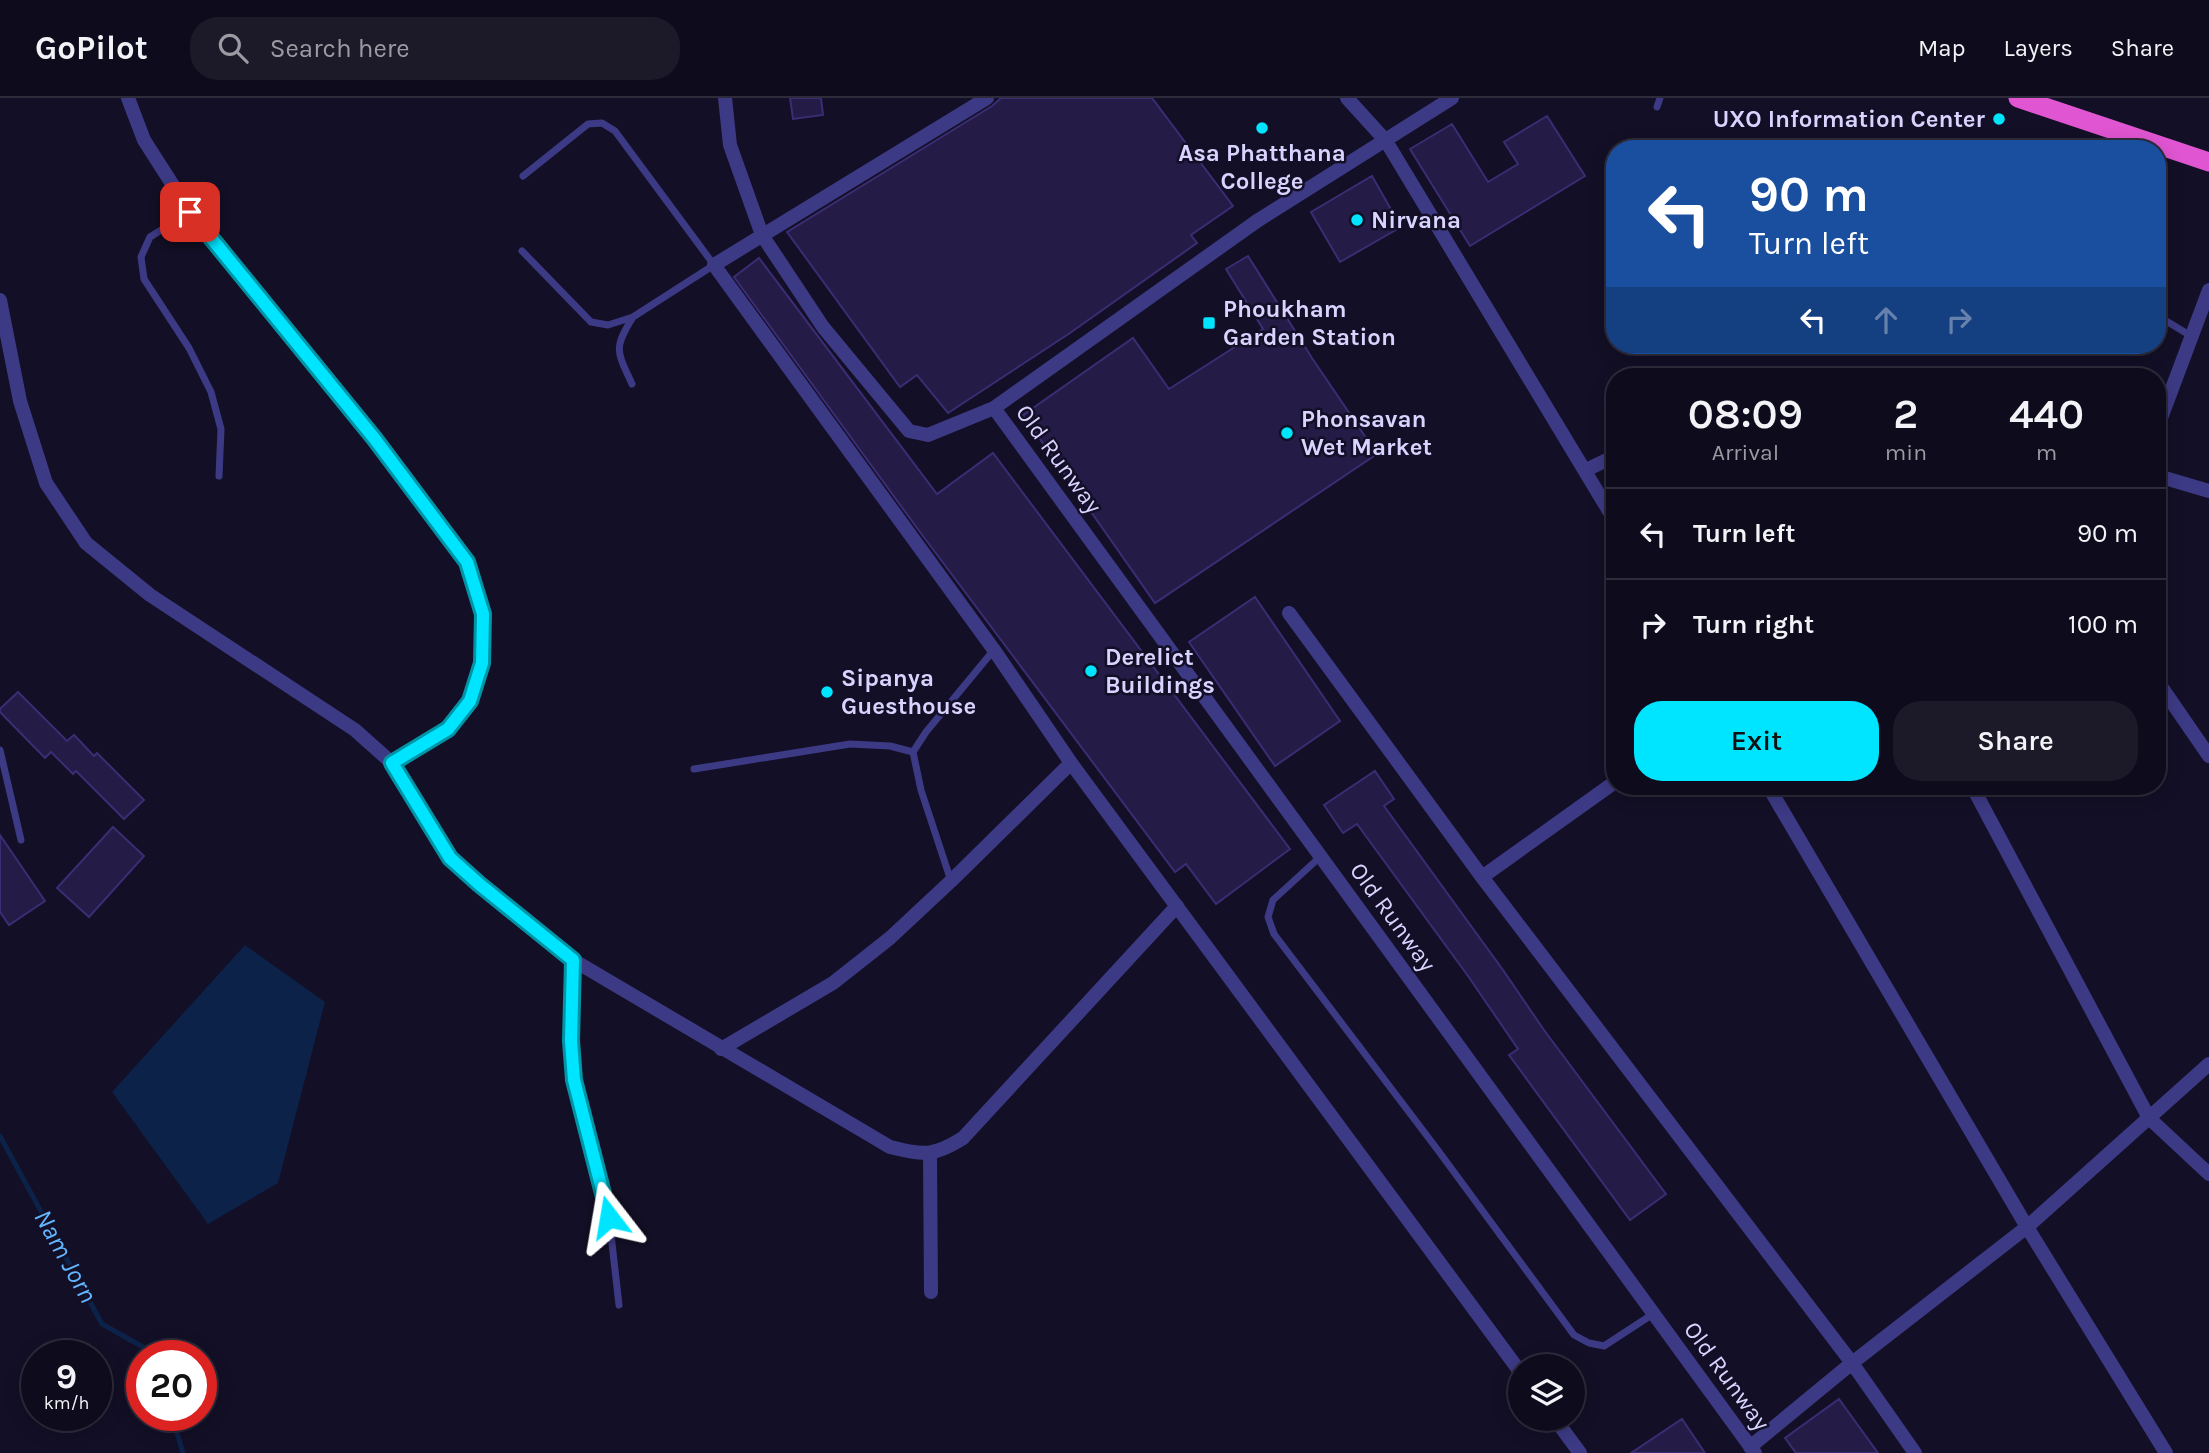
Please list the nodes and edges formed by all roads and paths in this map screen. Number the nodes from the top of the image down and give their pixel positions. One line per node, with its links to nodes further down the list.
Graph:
1 (128, 98): 14 (street)
2 (725, 98): 15 (street)
3 (987, 98): 15 (street)
4 (1347, 98): 10 (street)
5 (1452, 98): 10 (street)
6 (1660, 98): 8 (lane)
7 (2018, 98): 9 (highway)
8 (1657, 107)
9 (2143, 140)
10 (1386, 141): 25 (street); 27 (street)
11 (2166, 148): 12 (highway)
12 (2209, 162)
13 (523, 176): 17 (lane)
14 (190, 212): 28 (lane); 38 (street)
15 (762, 235): 17 (street); 25 (street)
16 (522, 251): 20 (lane)
17 (714, 265): 20 (lane); 33 (street)
18 (2209, 290): 22 (street)
19 (0, 300): 38 (street)
20 (633, 317): 23 (lane)
21 (2166, 321): 22 (lane)
22 (2192, 336): 24 (street)
23 (632, 384)
24 (2166, 405)
25 (994, 408): 45 (street, Old Runway)
26 (1606, 460): 27 (street)
27 (1586, 470): 31 (street)
28 (219, 475)
29 (2166, 478): 30 (street)
30 (2209, 491)
31 (1606, 505)
32 (1289, 613): 46 (street)
33 (994, 650): 36 (lane); 39 (street)
34 (2166, 694): 37 (street)
35 (0, 750): 44 (lane)
36 (913, 752): 40 (lane); 47 (lane)
37 (2209, 756)
38 (392, 763): 49 (street)
39 (1071, 763): 47 (street); 48 (street)
40 (694, 769)
41 (1606, 788): 46 (street)
42 (1773, 795): 55 (street)
43 (1977, 795): 52 (street)
44 (21, 840)
45 (1321, 857): 58 (street, Old Runway); 58 (lane)
46 (1482, 877): 60 (street)
47 (951, 881): 50 (street)
48 (1177, 906): 53 (street); 59 (street)
49 (573, 960): 50 (street); 57 (lane)
50 (721, 1049): 53 (street)
51 (2209, 1064): 52 (street)
52 (2149, 1118): 54 (street); 55 (street)
53 (930, 1153): 56 (street)
54 (2209, 1174)
55 (2026, 1227): 60 (street); 65 (street)
56 (930, 1292)
57 (619, 1305)
58 (1653, 1314): 62 (street, Old Runway)
59 (1508, 1355)
60 (1852, 1363): 62 (street); 64 (street)
61 (1564, 1431): 63 (street)
62 (1752, 1450)
63 (1580, 1453)
64 (1915, 1453)
65 (2166, 1453)

